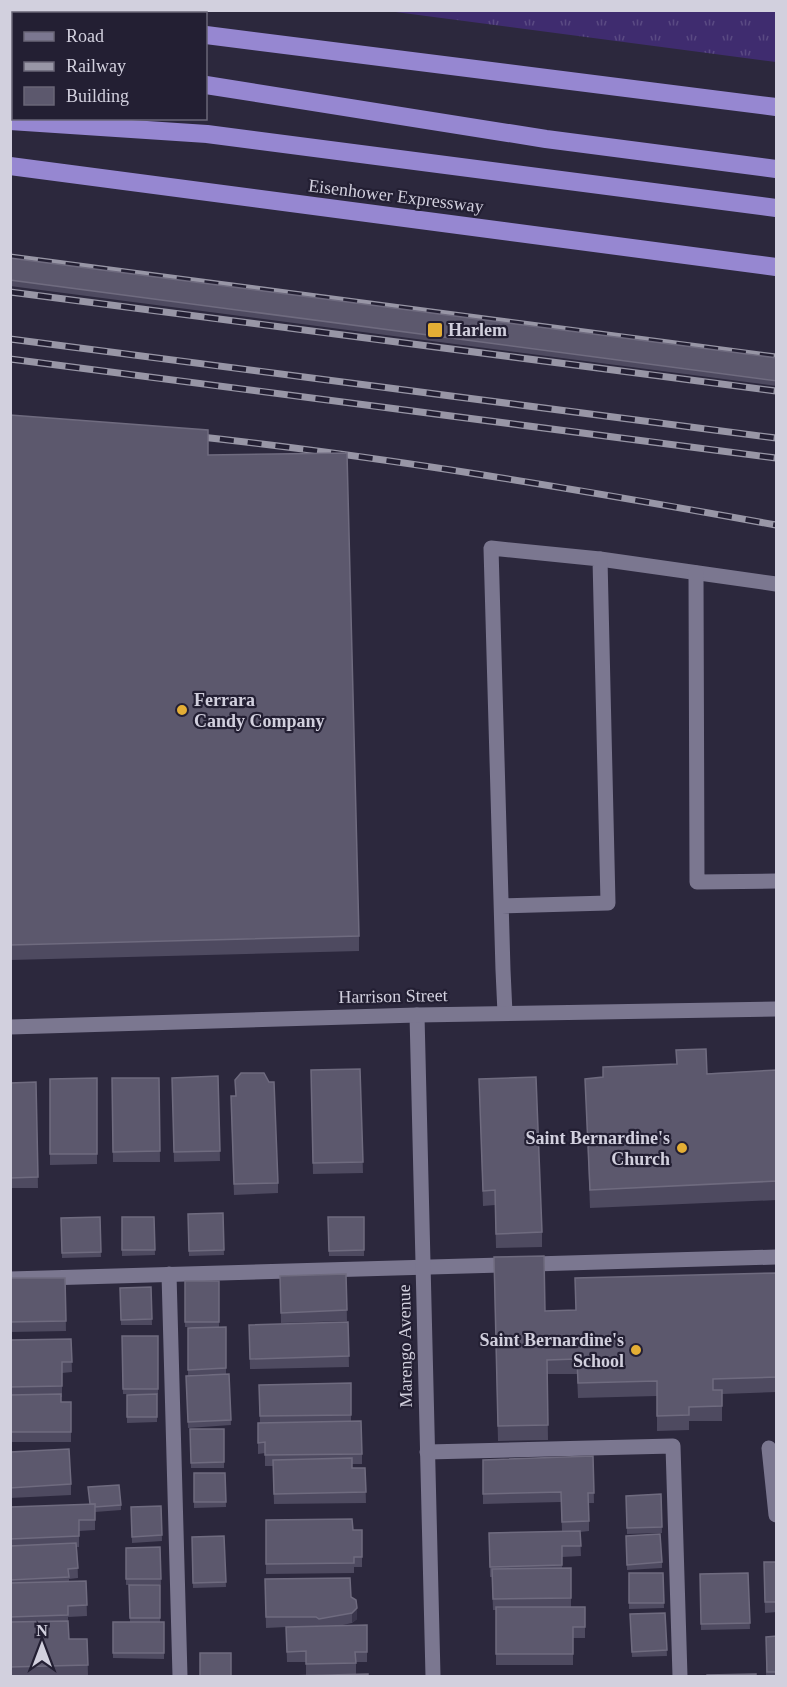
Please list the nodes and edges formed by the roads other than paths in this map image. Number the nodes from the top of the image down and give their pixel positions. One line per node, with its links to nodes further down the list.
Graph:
1 (207, 35): 3 (highway)
2 (207, 85): 6 (highway)
3 (777, 107)
4 (10, 121): 7 (highway)
5 (10, 166): 8 (highway, Eisenhower Expressway)
6 (777, 169)
7 (777, 208)
8 (777, 267)
9 (600, 560): 10 (street); 13 (street); 13 (street)
10 (696, 573): 11 (street); 12 (street)
11 (777, 584)
12 (777, 881)
13 (502, 906): 15 (street)
14 (777, 1009): 15 (street, Harrison Street)
15 (505, 1013): 16 (street, Harrison Street)
16 (417, 1014): 17 (street, Harrison Street); 19 (street, Marengo Avenue)
17 (10, 1027)
18 (777, 1257): 19 (street)
19 (423, 1267): 20 (street); 23 (street, Marengo Avenue)
20 (169, 1274): 21 (street); 25 (street)
21 (10, 1279)
22 (769, 1448): 24 (street)
23 (427, 1452): 26 (street, Marengo Avenue); 27 (street)
24 (777, 1515)
25 (180, 1677)
26 (433, 1677)
27 (680, 1677)

